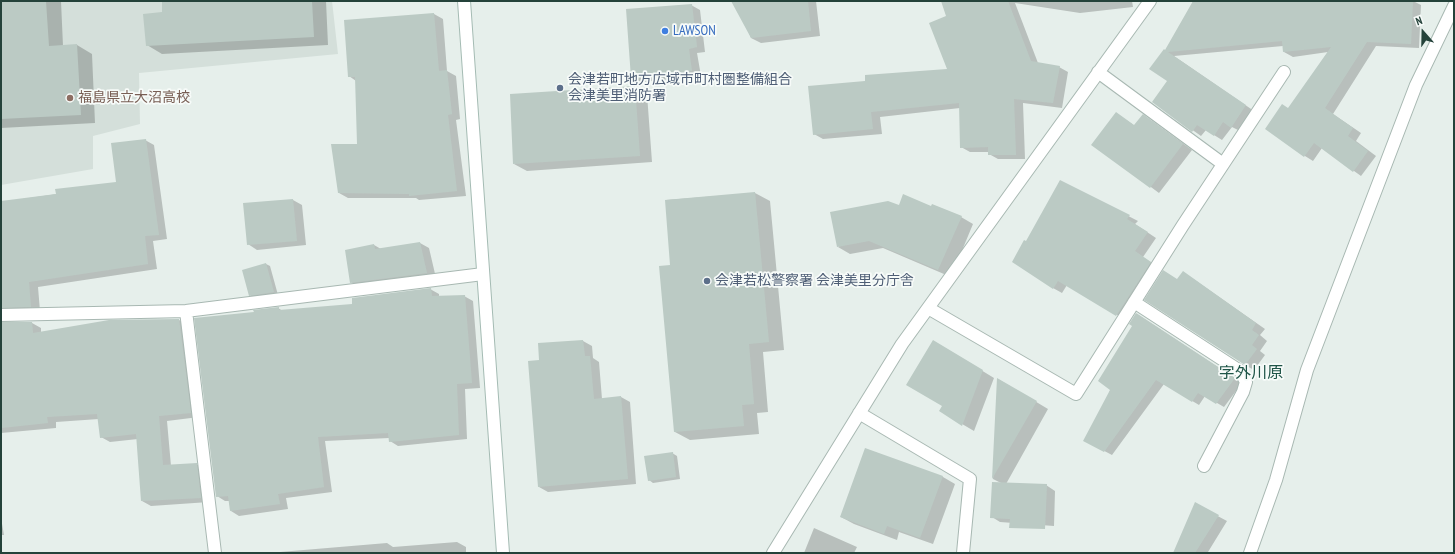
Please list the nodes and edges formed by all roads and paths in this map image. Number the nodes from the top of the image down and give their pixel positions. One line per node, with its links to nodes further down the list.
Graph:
1 (464, 1): 7 (street)
2 (1150, 1): 4 (street)
3 (1454, 6): 18 (street)
4 (1098, 72): 6 (street); 9 (street)
5 (1284, 72): 6 (street)
6 (1223, 164): 8 (street)
7 (483, 274): 10 (street); 15 (street)
8 (1134, 302): 9 (street); 13 (street)
9 (928, 308): 12 (street)
10 (186, 311): 11 (street); 14 (street)
11 (1, 315)
12 (859, 413): 16 (street); 17 (street)
13 (1204, 466)
14 (215, 553)
15 (503, 553)
16 (773, 553)
17 (963, 553)
18 (1250, 553)

